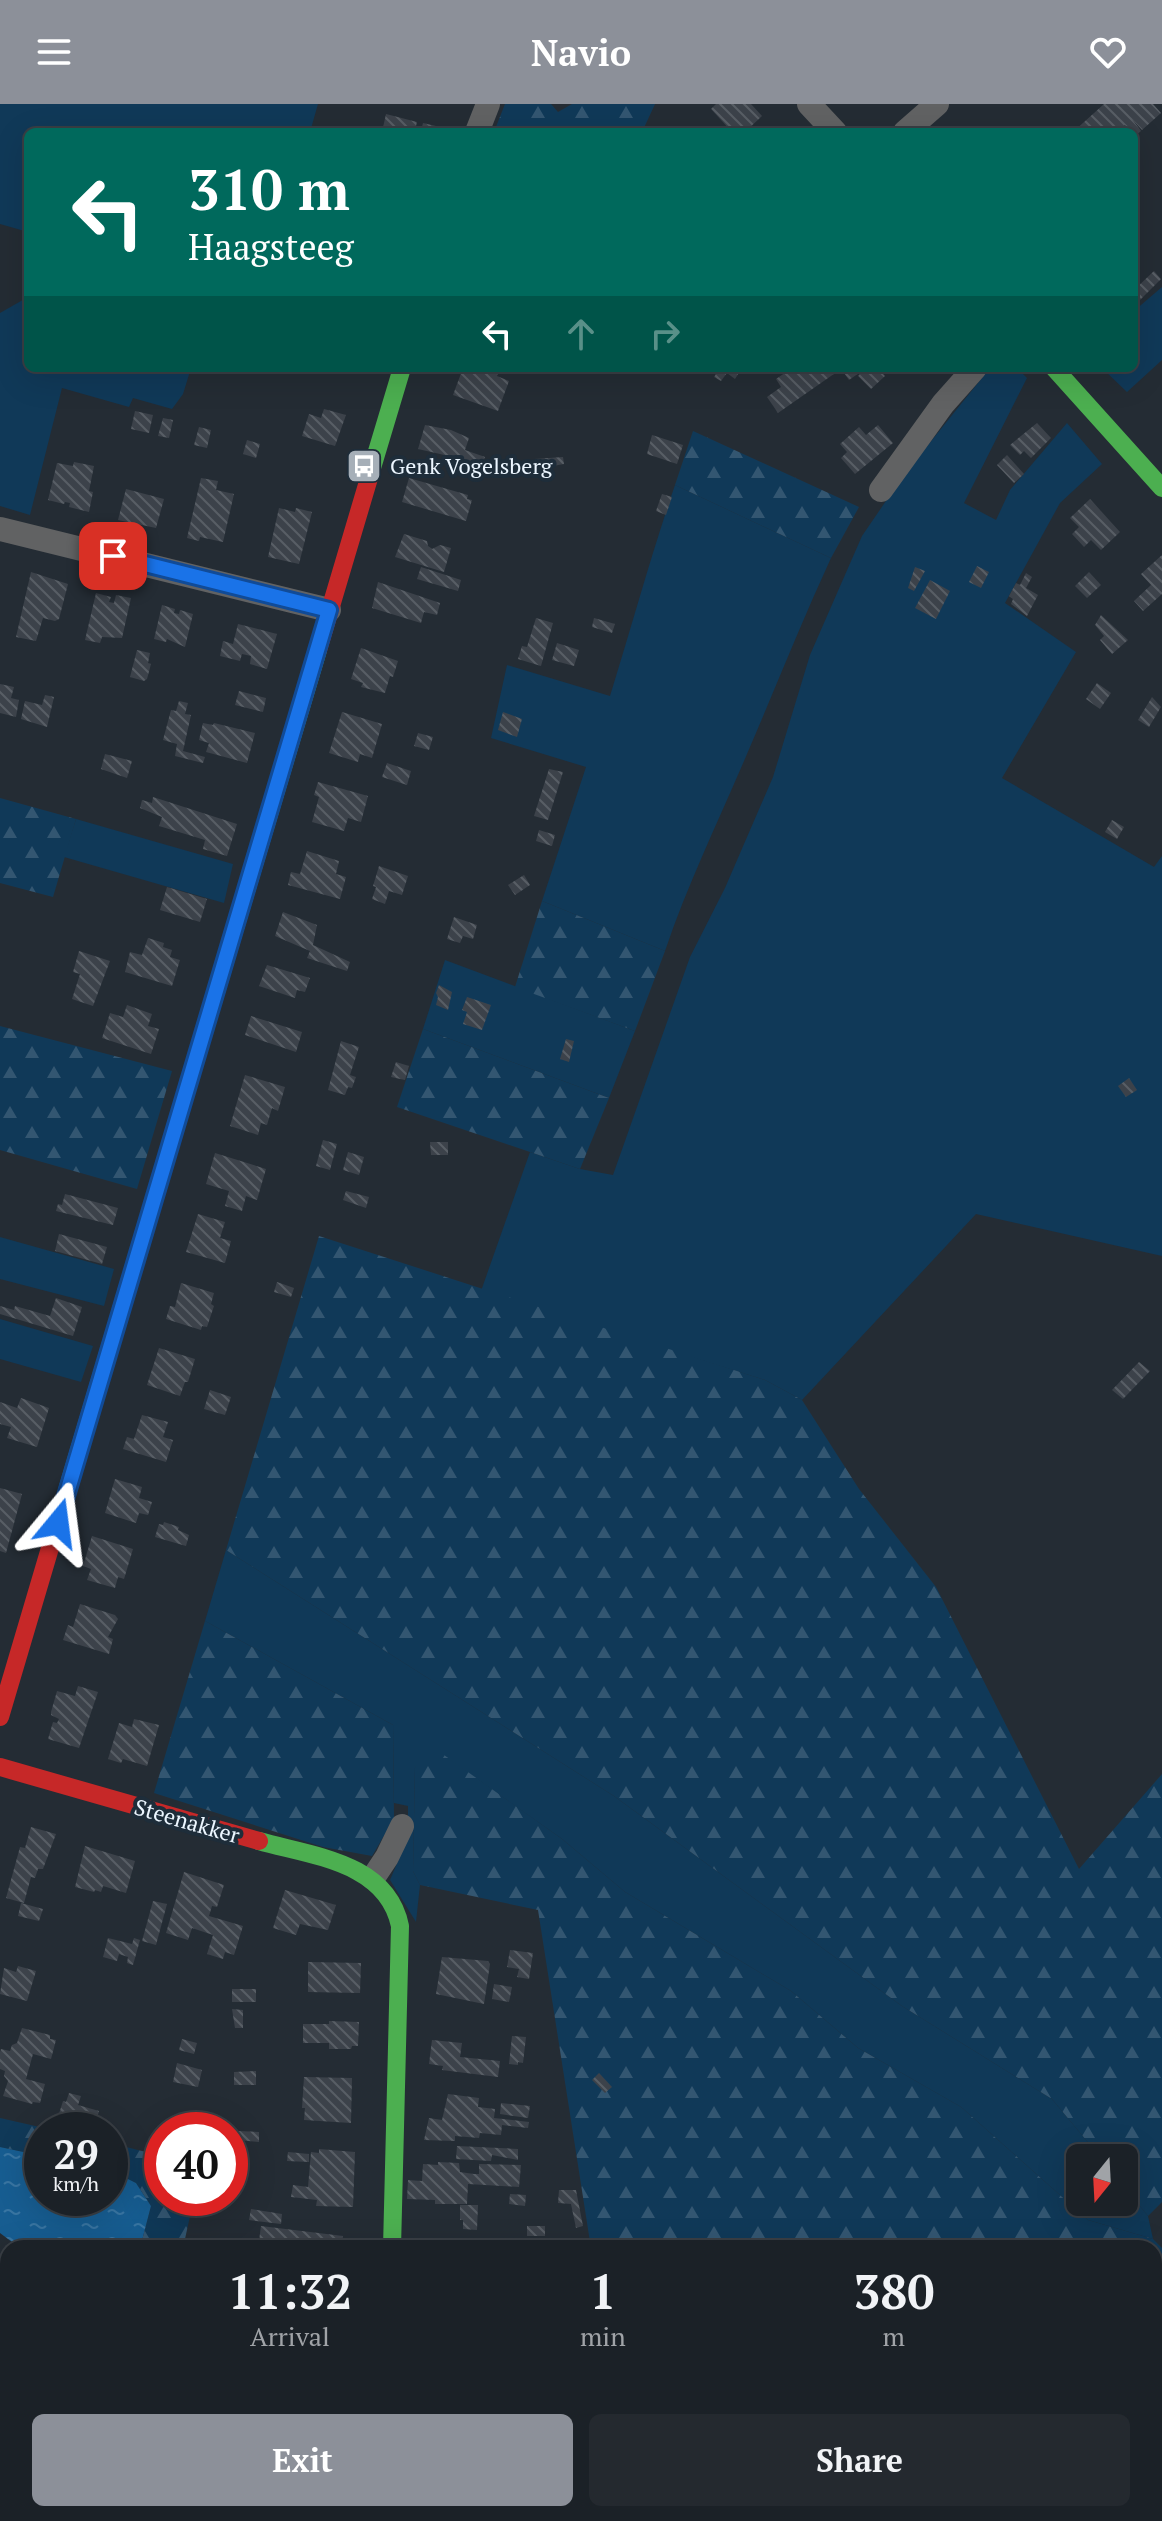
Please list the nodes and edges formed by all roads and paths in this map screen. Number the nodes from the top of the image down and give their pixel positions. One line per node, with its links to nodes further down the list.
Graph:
1 (488, 104): 4 (street)
2 (809, 104): 5 (street)
3 (937, 104): 6 (street)
4 (479, 128)
5 (831, 128)
6 (910, 128)
7 (401, 372): 13 (main road)
8 (971, 372): 11 (street)
9 (1058, 372): 10 (main road)
10 (1162, 488)
11 (881, 490)
12 (0, 529): 13 (street)
13 (329, 610): 14 (main road)
14 (0, 1717)
15 (0, 1767): 17 (main road, Steenakker)
16 (402, 1826): 17 (street)
17 (373, 1878): 18 (main road, Steenakker)
18 (392, 2240)

